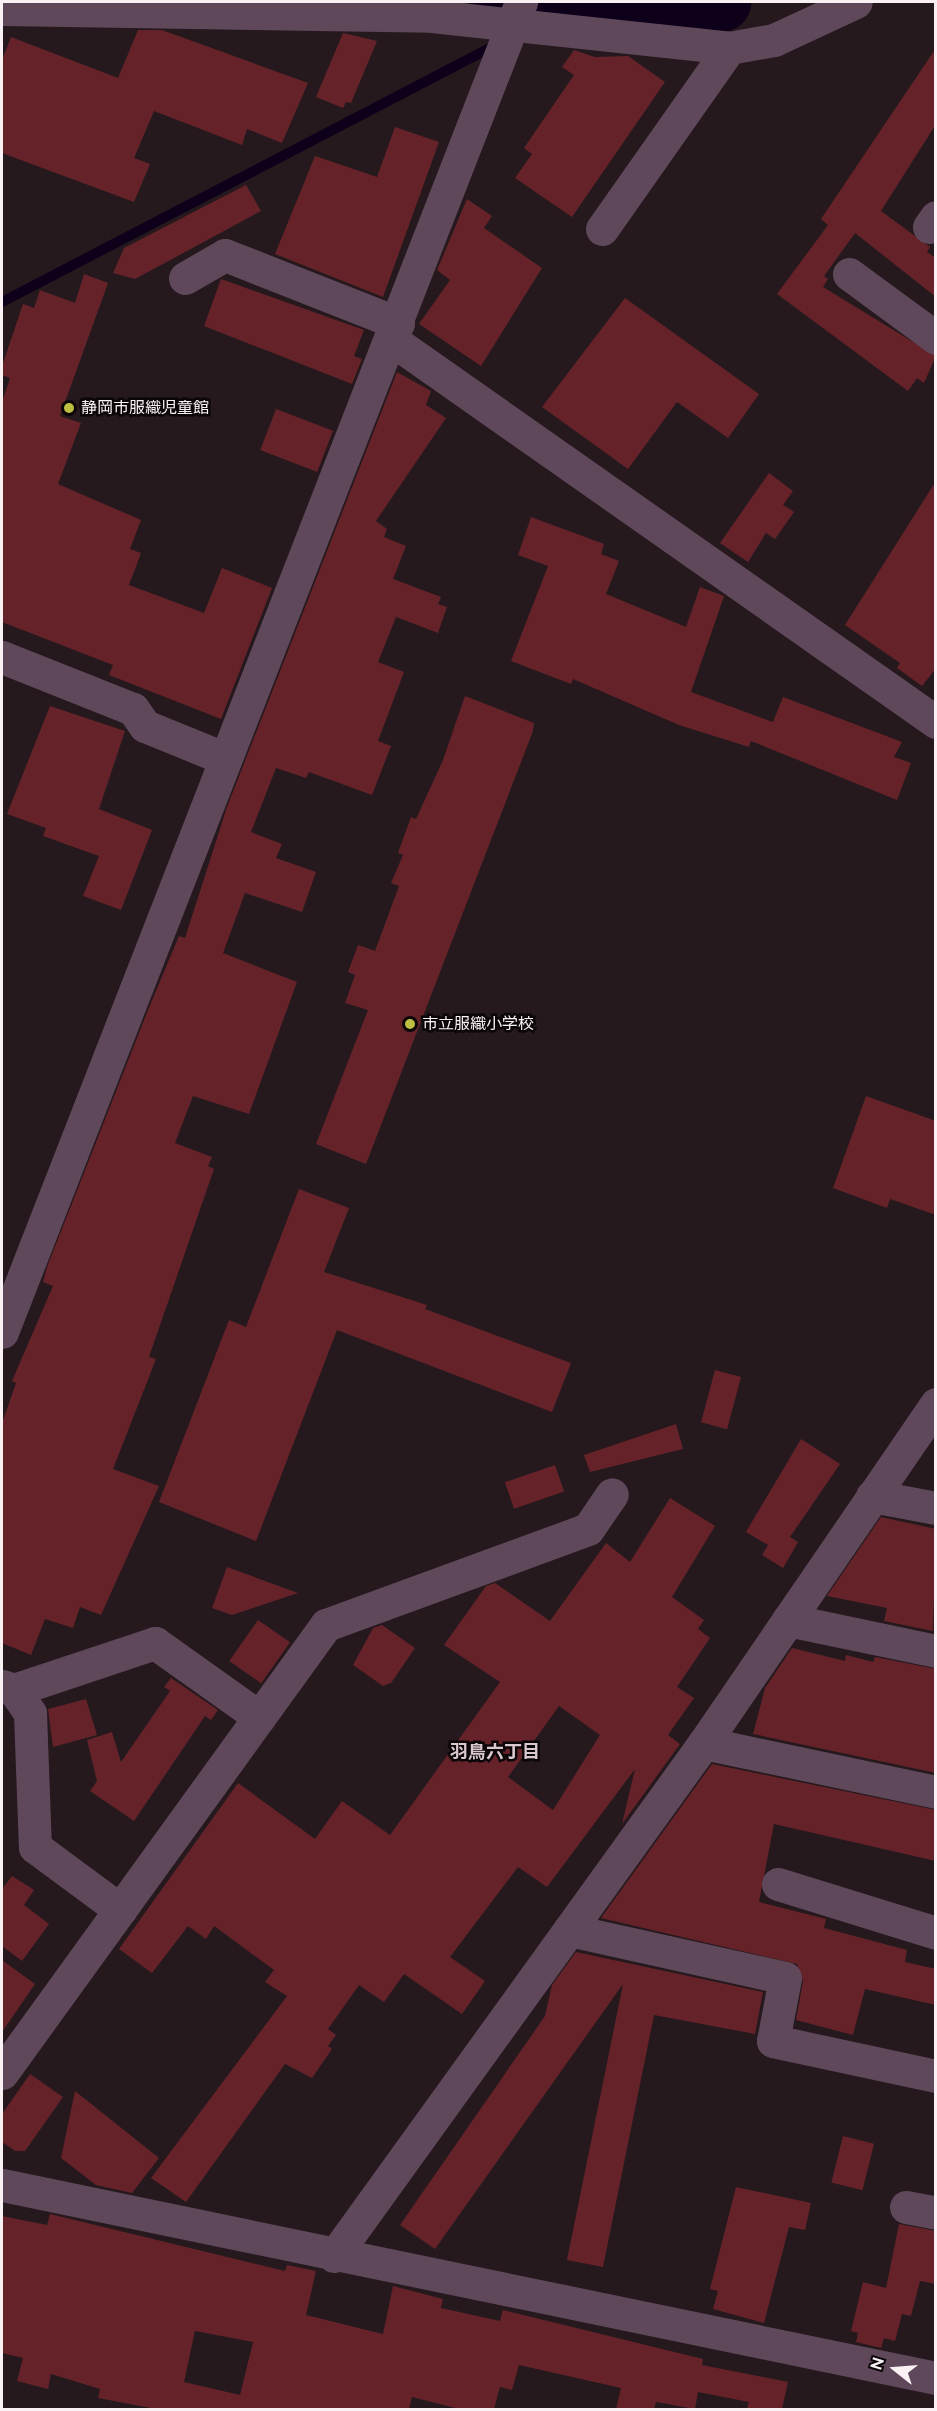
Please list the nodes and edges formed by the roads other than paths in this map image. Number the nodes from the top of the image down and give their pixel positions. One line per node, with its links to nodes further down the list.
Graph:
1 (856, 2): 4 (street)
2 (2, 9): 3 (street)
3 (516, 12): 4 (street); 8 (street)
4 (729, 48): 5 (street)
5 (602, 229)
6 (849, 274): 9 (street)
7 (185, 278): 8 (street)
8 (395, 332): 11 (street); 12 (street)
9 (936, 338)
10 (2, 657): 12 (street)
11 (930, 708)
12 (226, 759): 13 (street)
13 (2, 1332)
14 (936, 1404): 16 (street)
15 (612, 1494): 21 (street)
16 (872, 1496): 17 (street); 18 (street)
17 (936, 1508)
18 (788, 1620): 19 (street); 22 (street)
19 (936, 1651)
20 (8, 1688): 21 (street); 25 (street)
21 (259, 1717): 25 (street)
22 (704, 1743): 23 (street); 26 (street)
23 (936, 1792)
24 (778, 1884): 27 (street)
25 (120, 1910): 28 (street)
26 (569, 1930): 29 (street); 31 (street)
27 (936, 1933)
28 (2, 2073)
29 (936, 2076)
30 (2, 2185): 31 (street)
31 (334, 2256): 32 (street)
32 (936, 2378)

